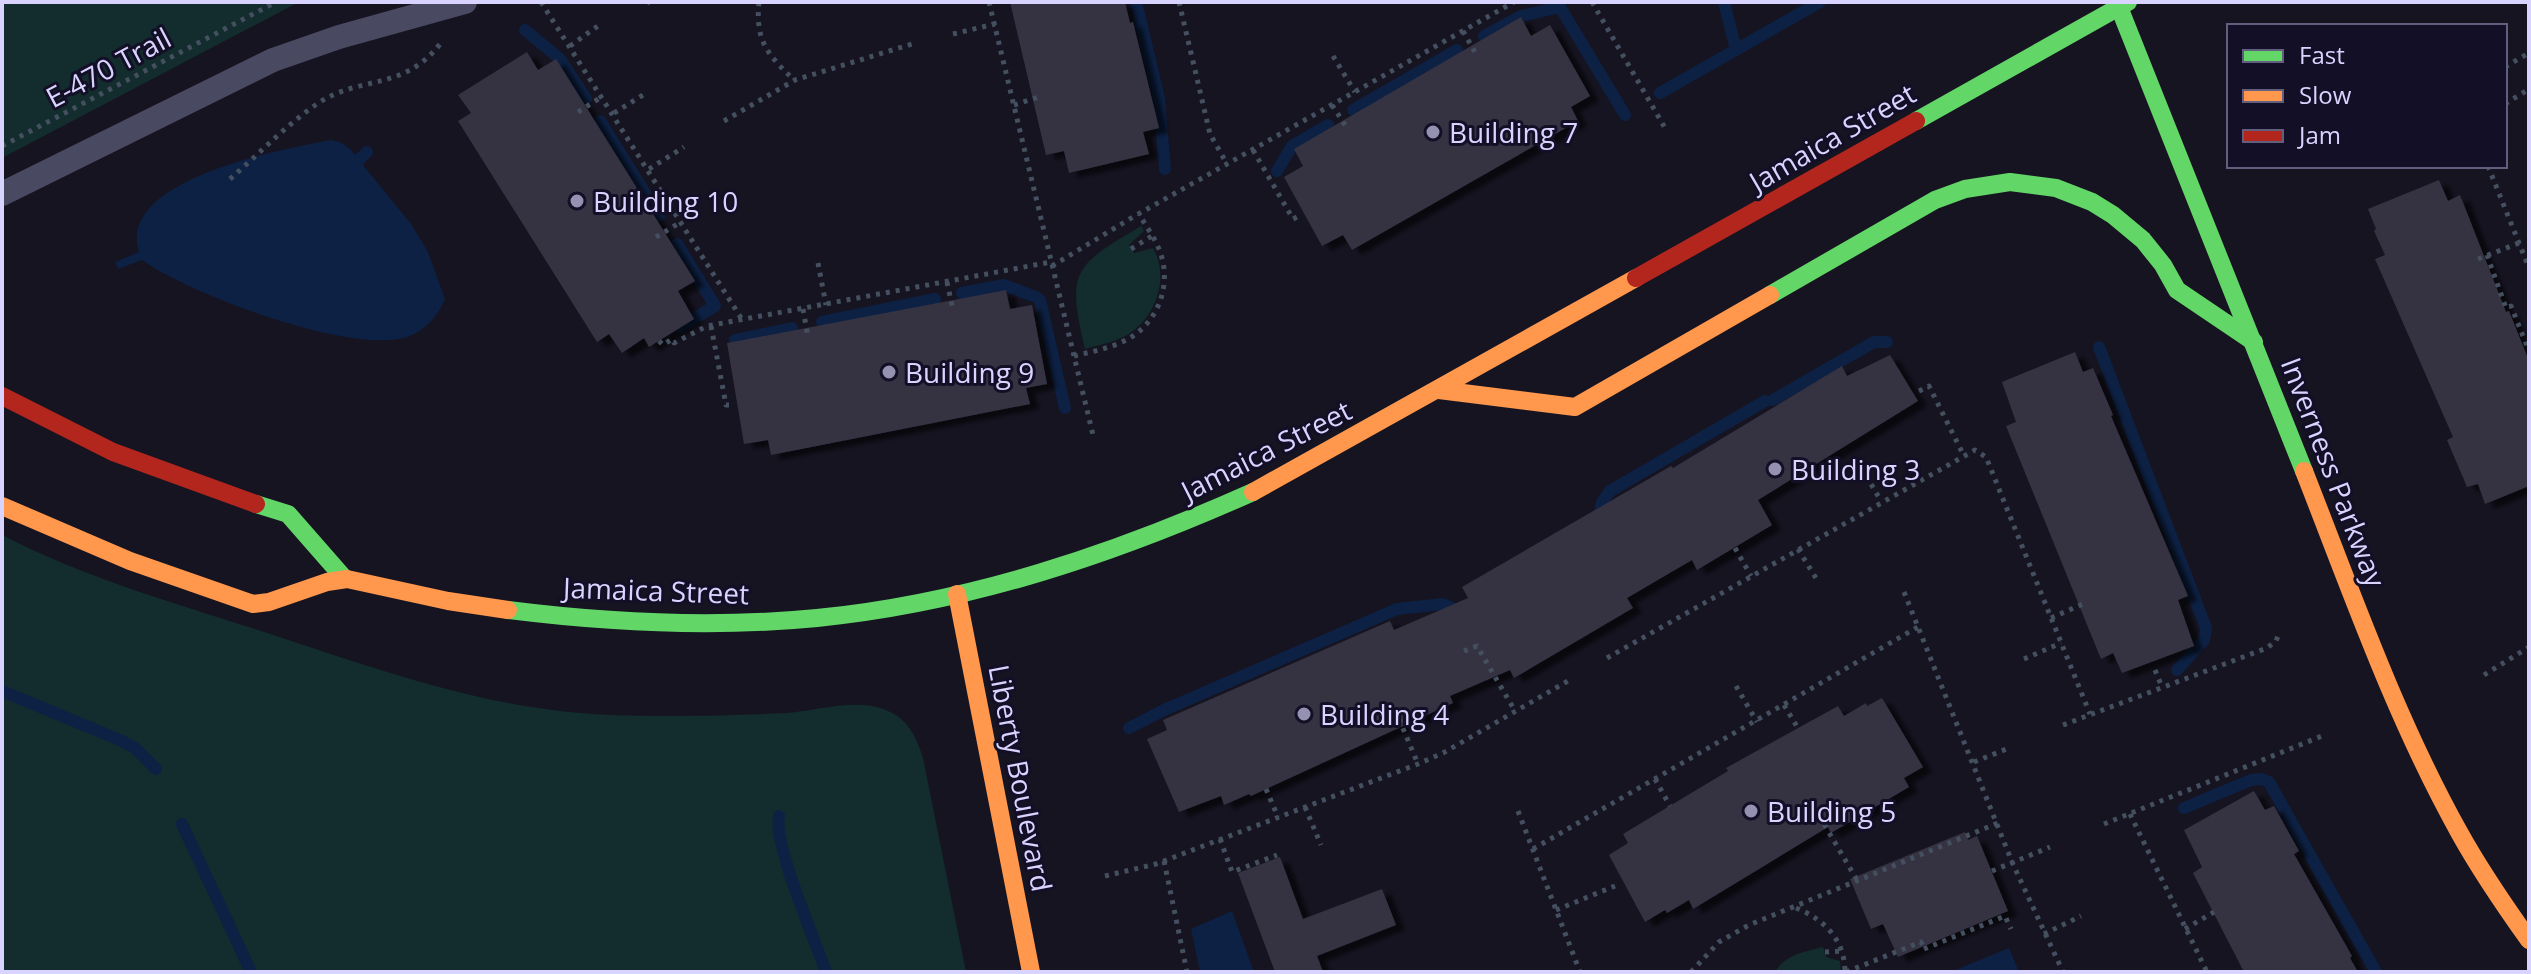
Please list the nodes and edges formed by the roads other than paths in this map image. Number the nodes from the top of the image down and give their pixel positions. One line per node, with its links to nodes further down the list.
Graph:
1 (461, 3): 3 (lane)
2 (2124, 5): 4 (main road, Inverness Parkway); 5 (main road, Jamaica Street)
3 (2, 194)
4 (2254, 342): 5 (main road); 10 (main road, Inverness Parkway)
5 (1439, 390): 9 (main road, Jamaica Street)
6 (2, 396): 8 (main road)
7 (2, 506): 8 (main road, Jamaica Street)
8 (344, 578): 9 (main road, Jamaica Street)
9 (957, 594): 11 (main road, Liberty Boulevard)
10 (2529, 940)
11 (1031, 972)

